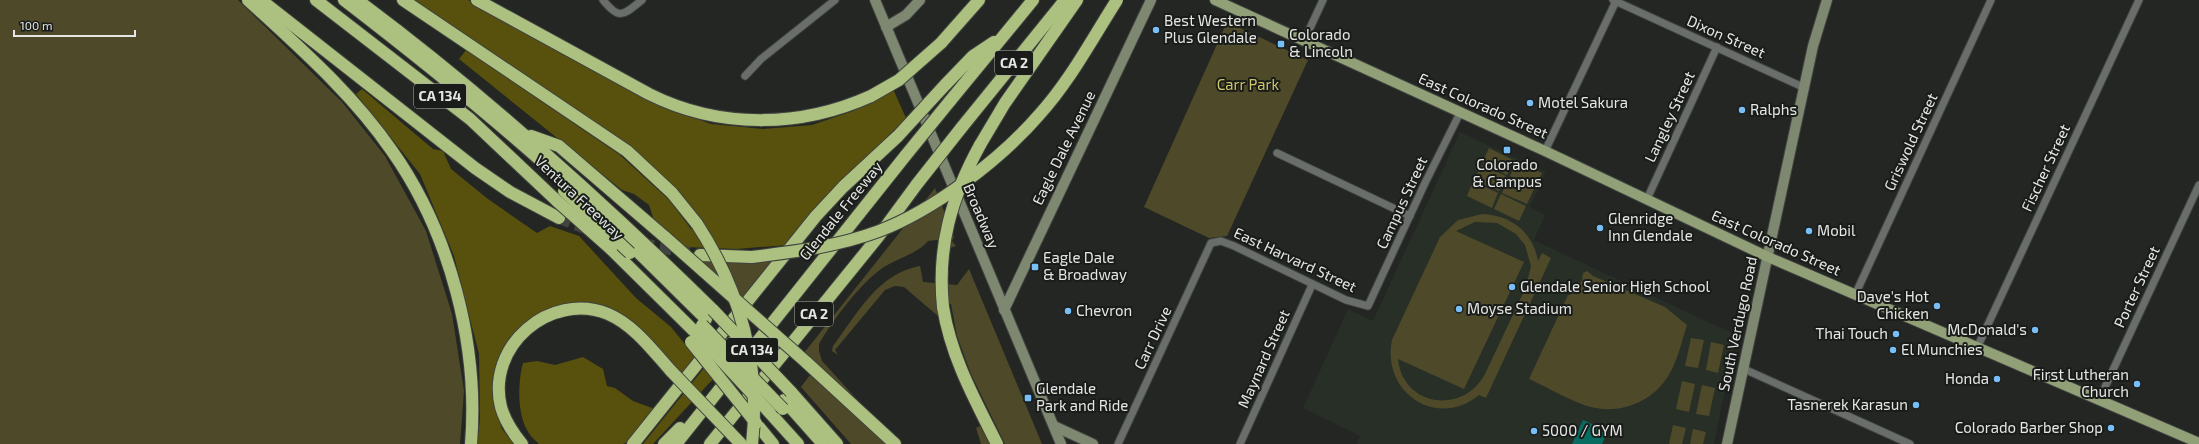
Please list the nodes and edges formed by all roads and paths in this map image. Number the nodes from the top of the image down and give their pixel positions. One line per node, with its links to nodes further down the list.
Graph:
1 (248, 0): 57 (highway)
2 (261, 0): 40 (highway)
3 (316, 0): 37 (highway, Ventura Freeway / CA 134)
4 (333, 0): 37 (highway)
5 (344, 0): 48 (highway)
6 (357, 0): 33 (highway, Ventura Freeway / CA 134)
7 (403, 0): 65 (highway, bridge)
8 (477, 0): 14 (highway, bridge)
9 (603, 0): 10 (street)
10 (642, 0)
11 (835, 0): 30 (street)
12 (875, 0): 26 (main road, Broadway)
13 (920, 0): 26 (main road)
14 (979, 0)
15 (1033, 0): 27 (highway, Glendale Freeway / CA 2)
16 (1065, 0): 54 (highway, CA 2, bridge)
17 (1077, 0): 72 (highway, bridge)
18 (1117, 0): 42 (highway, bridge)
19 (1152, 0): 47 (main road, Eagle Dale Avenue)
20 (1215, 0): 28 (main road, East Colorado Street)
21 (1323, 0): 28 (street)
22 (1615, 0): 29 (street, Dixon Street); 34 (street)
23 (1827, 0): 31 (main road, South Verdugo Road)
24 (1991, 0): 45 (street, Griswold Street)
25 (2139, 0): 49 (street, Fischer Street)
26 (886, 28): 47 (main road, Broadway)
27 (1002, 37): 51 (highway, Glendale Freeway / CA 2, bridge); 59 (highway, bridge)
28 (1304, 41): 32 (main road, East Colorado Street)
29 (1717, 47): 31 (street, Dixon Street); 38 (street, Langley Street)
30 (745, 76)
31 (1805, 88): 43 (main road, South Verdugo Road)
32 (1460, 113): 34 (main road, East Colorado Street); 39 (street, Campus Street)
33 (526, 135): 48 (highway, Ventura Freeway / CA 134); 71 (highway, bridge)
34 (1545, 151): 38 (main road, East Colorado Street)
35 (1277, 153): 39 (street)
36 (2199, 185): 53 (street, Porter Street)
37 (561, 196): 48 (highway, bridge); 48 (highway, Ventura Freeway / CA 134, bridge)
38 (1647, 199): 43 (main road, East Colorado Street)
39 (1410, 216): 46 (street, Campus Street)
40 (559, 218)
41 (1211, 243): 44 (street, East Harvard Street); 75 (street, Carr Drive)
42 (700, 255)
43 (1768, 257): 45 (main road, East Colorado Street); 50 (main road, South Verdugo Road)
44 (1312, 285): 46 (street, East Harvard Street); 76 (street, Maynard Street)
45 (1855, 295): 49 (main road, East Colorado Street)
46 (1368, 306)
47 (1004, 310): 55 (main road, Broadway)
48 (702, 326): 52 (highway, Ventura Freeway / CA 134, bridge); 52 (highway, bridge); 66 (highway, bridge); 67 (highway, Ventura Freeway / CA 134, bridge)
49 (1977, 348): 53 (main road, East Colorado Street)
50 (1744, 369): 77 (main road, South Verdugo Road); 78 (street)
51 (716, 394): 60 (highway); 61 (highway, Glendale Freeway / CA 2)
52 (786, 400): 68 (highway); 69 (highway); 70 (highway, Ventura Freeway / CA 134)
53 (2099, 400): 56 (main road, East Colorado Street)
54 (736, 411): 62 (highway, CA 2); 63 (highway)
55 (1054, 426): 73 (main road, Broadway); 74 (main road)
56 (2199, 443)
57 (471, 444)
58 (522, 444): 64 (highway, bridge)
59 (633, 444)
60 (664, 444)
61 (676, 444)
62 (710, 444)
63 (714, 444)
64 (741, 444)
65 (752, 444)
66 (773, 444)
67 (798, 444)
68 (814, 444)
69 (823, 444)
70 (837, 444)
71 (895, 444)
72 (997, 444)
73 (1061, 444)
74 (1093, 444)
75 (1118, 444)
76 (1240, 444)
77 (1727, 444)
78 (1910, 444)

